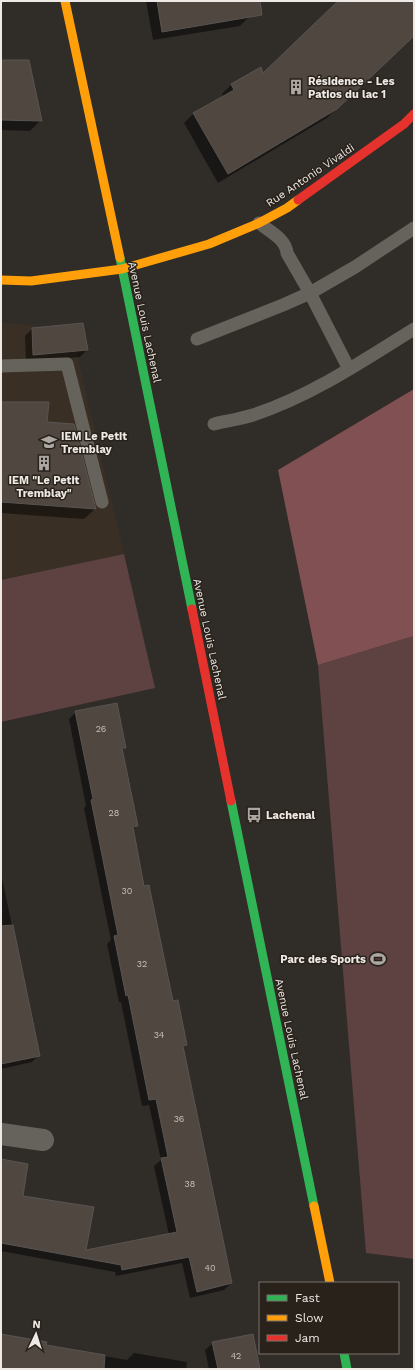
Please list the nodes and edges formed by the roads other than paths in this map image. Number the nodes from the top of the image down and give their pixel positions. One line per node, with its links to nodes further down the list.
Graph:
1 (66, 1): 5 (street, Avenue Louis Lachenal)
2 (414, 114): 3 (street, Rue Antonio Vivaldi)
3 (259, 222): 5 (street, Rue Antonio Vivaldi); 7 (lane)
4 (414, 228): 7 (lane)
5 (122, 269): 6 (street, Rue Antonio Vivaldi); 16 (street, Avenue Louis Lachenal)
6 (1, 280)
7 (310, 293): 9 (lane); 11 (lane)
8 (414, 328): 11 (lane)
9 (197, 339)
10 (1, 366): 13 (lane)
11 (349, 369): 12 (lane)
12 (214, 424)
13 (102, 502)
14 (1, 1134): 15 (street)
15 (43, 1140)
16 (330, 1282)
17 (344, 1354): 18 (street)
18 (347, 1369)

